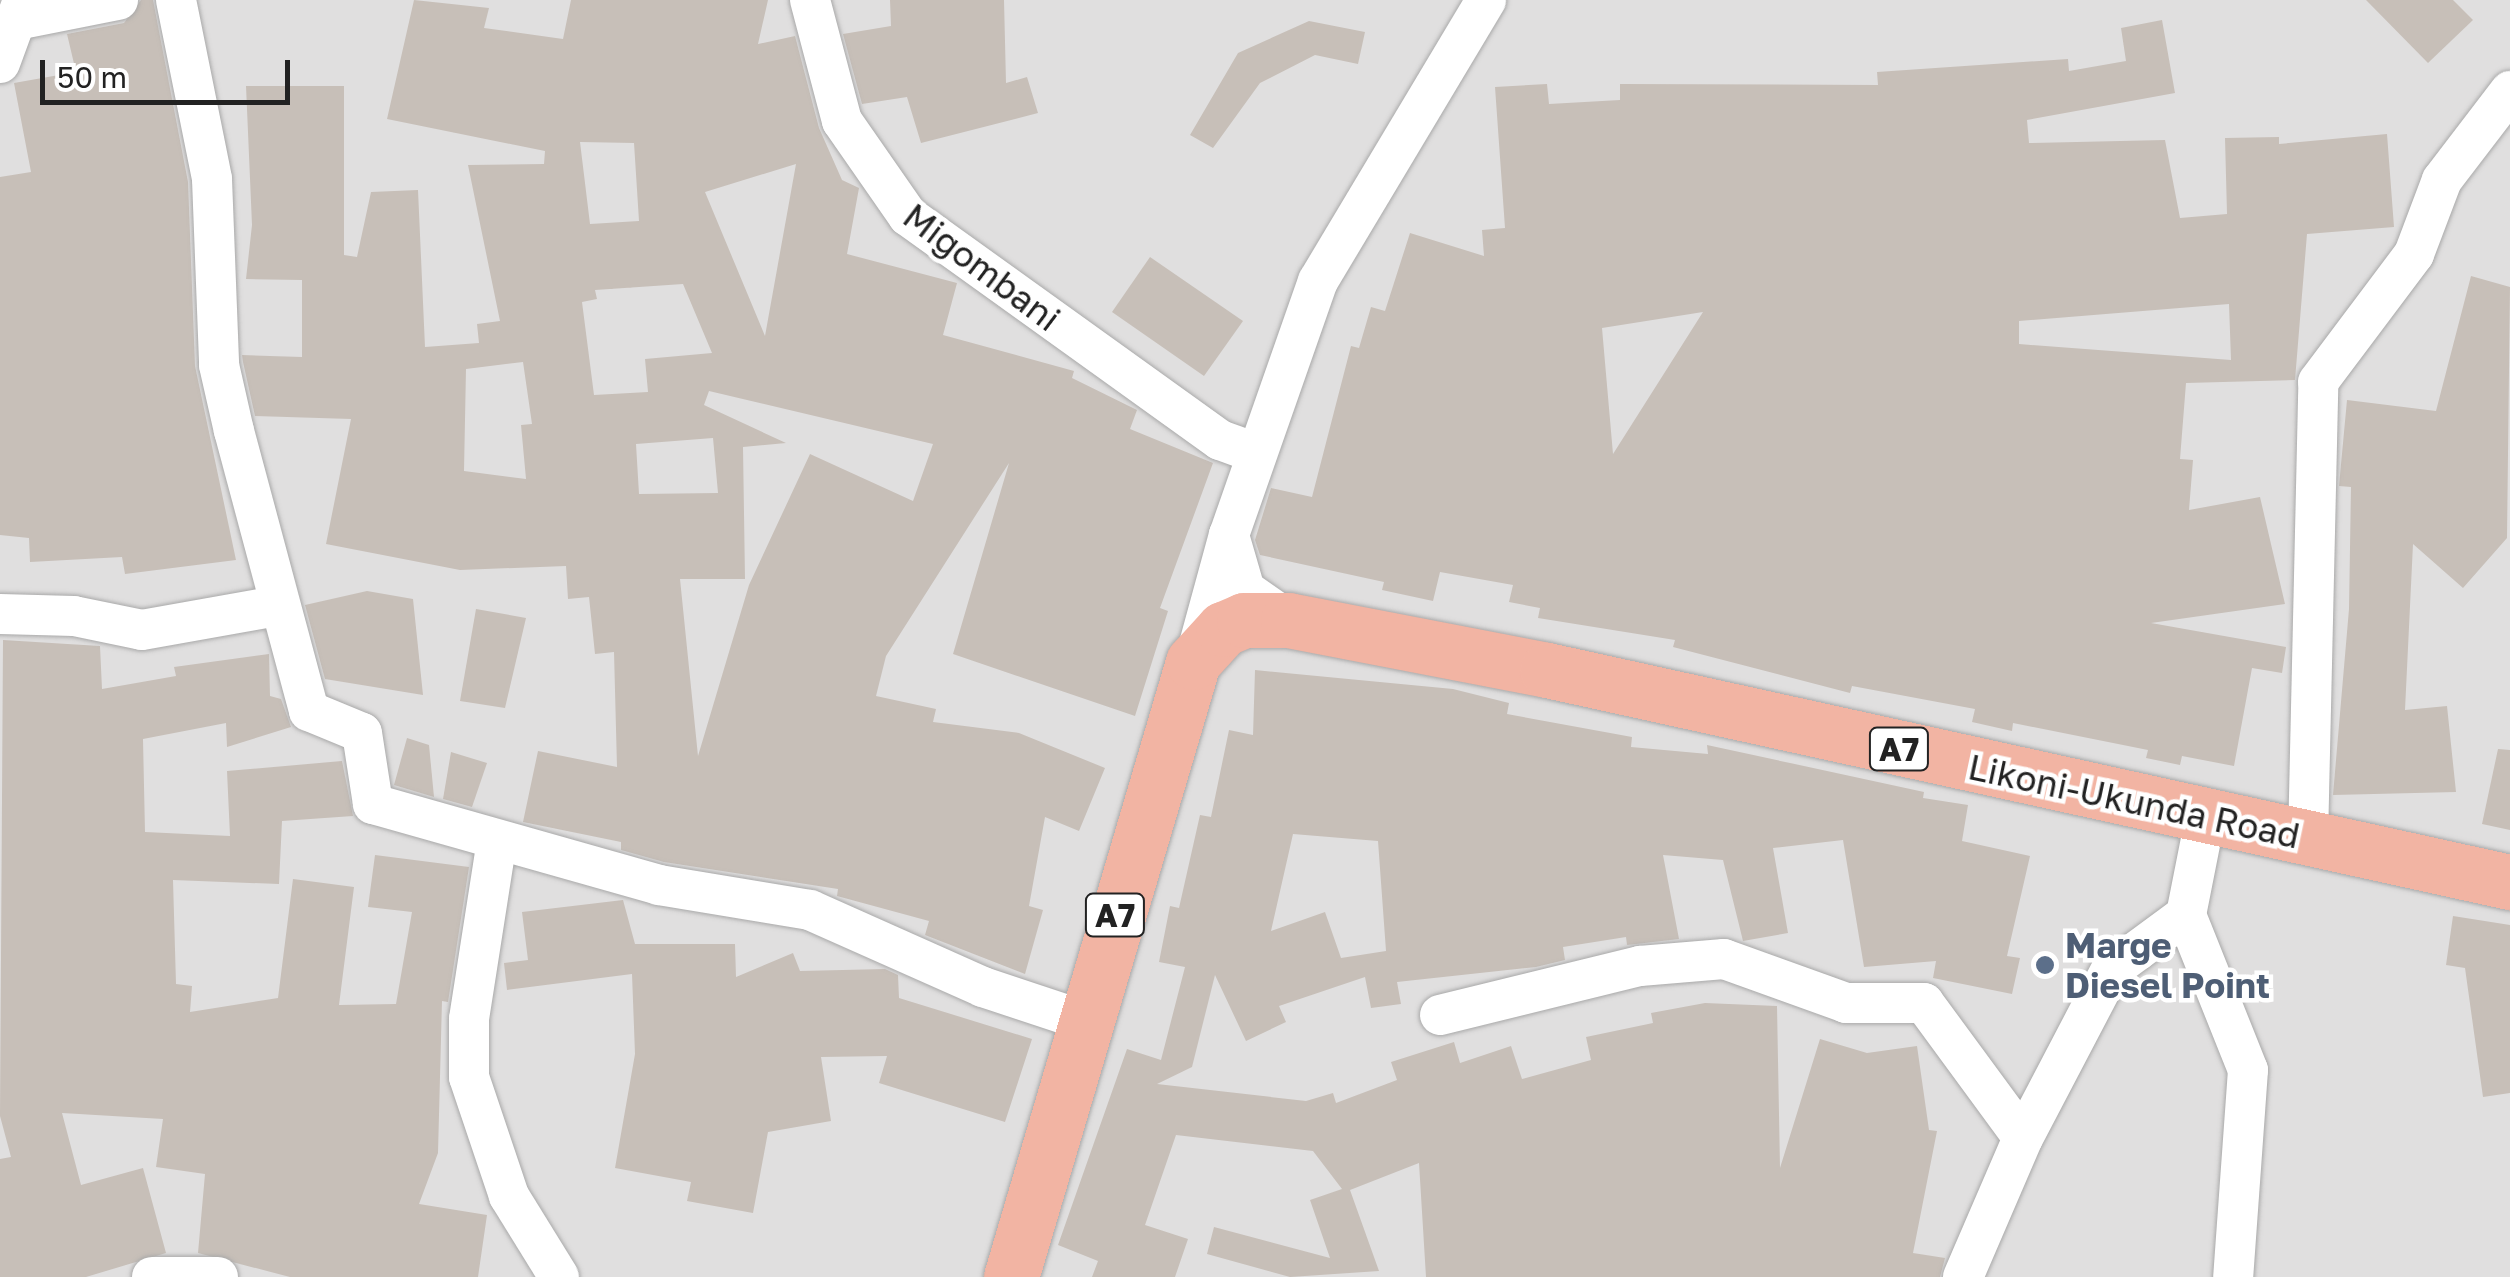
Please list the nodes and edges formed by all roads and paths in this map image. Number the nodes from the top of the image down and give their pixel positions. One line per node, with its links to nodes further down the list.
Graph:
1 (118, 0): 5 (street)
2 (176, 0): 10 (street)
3 (810, 0): 8 (street, Migombani)
4 (1486, 0): 8 (street)
5 (19, 10): 6 (street)
6 (0, 64)
7 (2510, 91): 16 (street)
8 (1255, 453): 9 (street)
9 (1229, 535): 12 (street); 13 (street)
10 (277, 606): 11 (street); 15 (street)
11 (0, 614)
12 (1288, 620): 13 (highway, A7); 14 (highway, Likoni-Ukunda Road / A7)
13 (1194, 662): 20 (highway, A7)
14 (2205, 818): 16 (highway, Likoni-Ukunda Road / A7); 18 (street)
15 (497, 840): 20 (street); 24 (street)
16 (2308, 840): 17 (highway, Likoni-Ukunda Road / A7)
17 (2510, 882)
18 (2186, 915): 21 (street); 27 (street)
19 (1440, 1015): 21 (street)
20 (1082, 1020): 25 (highway, A7)
21 (2023, 1138): 26 (street)
22 (152, 1277): 23 (street)
23 (218, 1277)
24 (559, 1277)
25 (1010, 1277)
26 (1963, 1277)
27 (2232, 1277)

